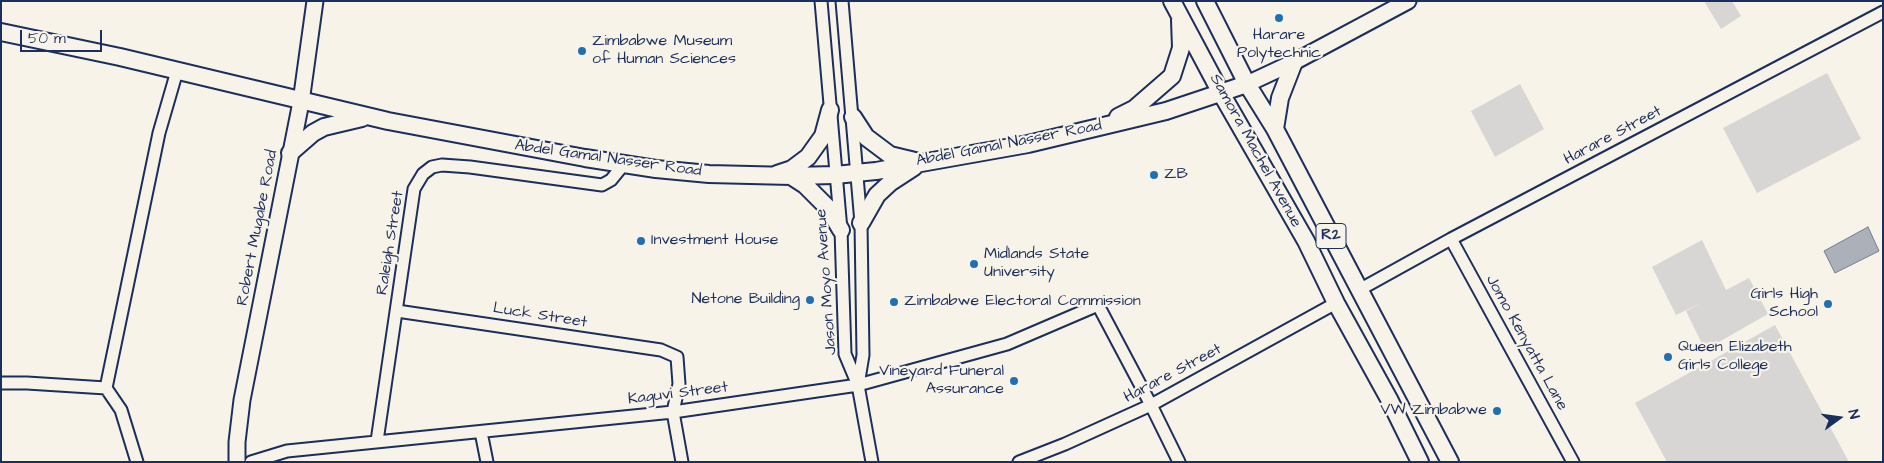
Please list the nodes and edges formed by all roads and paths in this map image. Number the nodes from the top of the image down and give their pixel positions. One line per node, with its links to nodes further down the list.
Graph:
1 (315, 1): 13 (main road, Robert Mugabe Road)
2 (821, 1): 14 (street, Jason Moyo Avenue)
3 (842, 1): 16 (street, Jason Moyo Avenue)
4 (1204, 1): 11 (highway, Samora Machel Avenue / R2)
5 (1408, 1): 9 (main road)
6 (1176, 8): 12 (highway, Samora Machel Avenue / R2); 17 (highway)
7 (1883, 12): 28 (street, Harare Street)
8 (1, 32): 10 (highway, Abdel Gamal Nasser Road)
9 (1294, 62): 11 (main road); 18 (highway)
10 (177, 71): 13 (highway, Abdel Gamal Nasser Road); 34 (street)
11 (1247, 84): 12 (highway, Abdel Gamal Nasser Road); 18 (highway, Samora Machel Avenue / R2)
12 (1222, 93): 17 (highway, Abdel Gamal Nasser Road); 30 (highway, Samora Machel Avenue / R2)
13 (301, 102): 15 (highway, Abdel Gamal Nasser Road); 19 (main road, Robert Mugabe Road)
14 (830, 110): 23 (street, Jason Moyo Avenue); 24 (highway)
15 (367, 116): 19 (highway); 21 (highway, Abdel Gamal Nasser Road)
16 (853, 117): 20 (highway); 22 (street, Jason Moyo Avenue)
17 (1097, 127): 20 (highway, Abdel Gamal Nasser Road)
18 (1275, 129): 29 (highway, Samora Machel Avenue / R2)
19 (290, 153): 40 (main road, Robert Mugabe Road)
20 (920, 162): 22 (highway, Abdel Gamal Nasser Road); 26 (highway)
21 (624, 164): 24 (highway, Abdel Gamal Nasser Road); 31 (street, Raleigh Street)
22 (858, 173): 23 (highway, Abdel Gamal Nasser Road); 26 (street, Jason Moyo Avenue)
23 (835, 175): 25 (highway, Abdel Gamal Nasser Road); 27 (street, Jason Moyo Avenue)
24 (770, 176): 25 (highway, Abdel Gamal Nasser Road)
25 (791, 176): 27 (highway)
26 (861, 223): 33 (street, Jason Moyo Avenue)
27 (840, 230): 33 (street, Jason Moyo Avenue)
28 (1451, 239): 29 (street, Harare Street); 49 (street, Jomo Kenyatta Lane)
29 (1359, 290): 48 (highway, Samora Machel Avenue / R2)
30 (1336, 303): 35 (street, Harare Street); 47 (highway, Samora Machel Avenue / R2)
31 (397, 311): 36 (street, Luck Street); 38 (street, Raleigh Street)
32 (1, 383): 34 (street)
33 (858, 385): 35 (street, Kaguvi Street); 36 (street, Kaguvi Street); 44 (street, Jason Moyo Avenue)
34 (106, 388): 39 (street)
35 (1152, 405): 45 (street, Harare Street); 46 (street)
36 (673, 412): 37 (street, Kaguvi Street); 43 (street)
37 (481, 432): 38 (street, Kaguvi Street); 42 (street)
38 (377, 441): 41 (street, Kaguvi Street)
39 (137, 462)
40 (237, 462)
41 (251, 462)
42 (487, 462)
43 (682, 462)
44 (872, 462)
45 (1019, 462)
46 (1178, 462)
47 (1420, 462)
48 (1450, 462)
49 (1573, 462)

